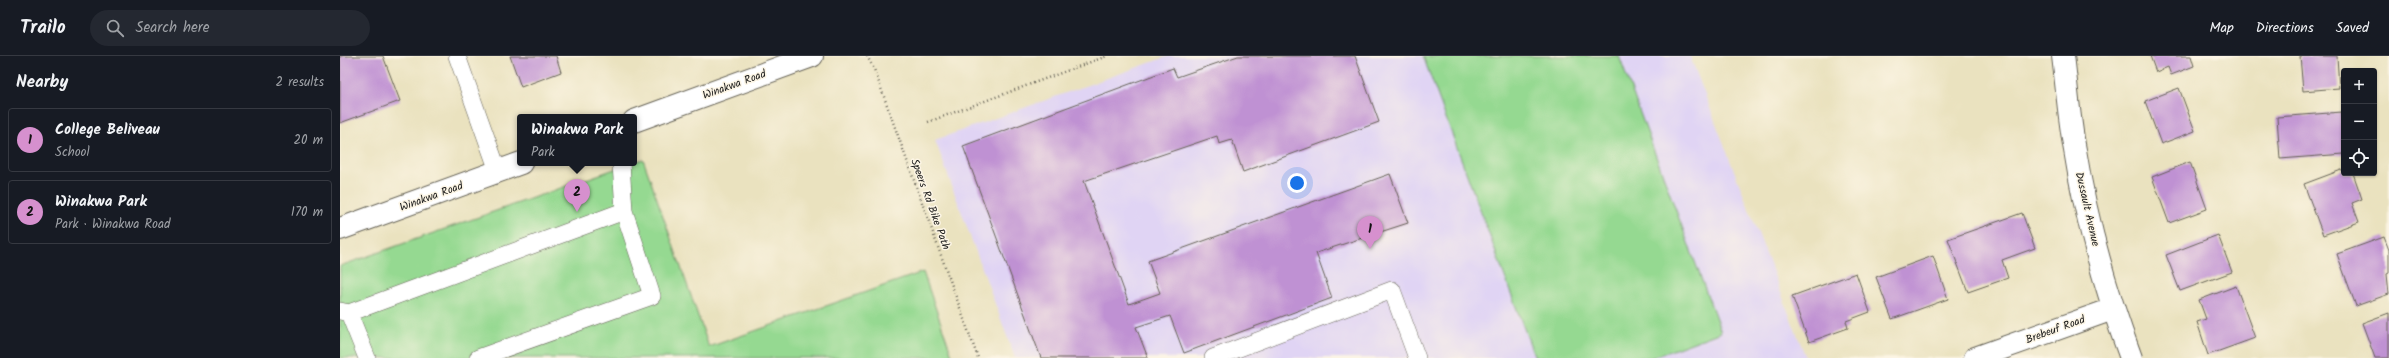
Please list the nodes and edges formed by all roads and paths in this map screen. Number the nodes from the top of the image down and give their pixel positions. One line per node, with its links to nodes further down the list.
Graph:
1 (458, 56): 10 (lane)
2 (812, 56): 6 (street, Winakwa Road)
3 (867, 56): 17 (path, Speers Rd Bike Path)
4 (1107, 56): 7 (path)
5 (2063, 56): 13 (street, Dussault Avenue)
6 (637, 120)
7 (928, 122)
8 (517, 165): 10 (street, Winakwa Road)
9 (621, 166): 11 (lane)
10 (498, 172): 12 (street, Winakwa Road)
11 (624, 211): 14 (lane); 16 (lane)
12 (340, 230)
13 (2113, 309): 20 (street, Brebeuf Road); 21 (street, Dussault Avenue)
14 (344, 312): 15 (lane)
15 (367, 358)
16 (478, 358)
17 (978, 358)
18 (1213, 358): 19 (lane)
19 (1418, 358)
20 (1975, 358)
21 (2131, 358)

